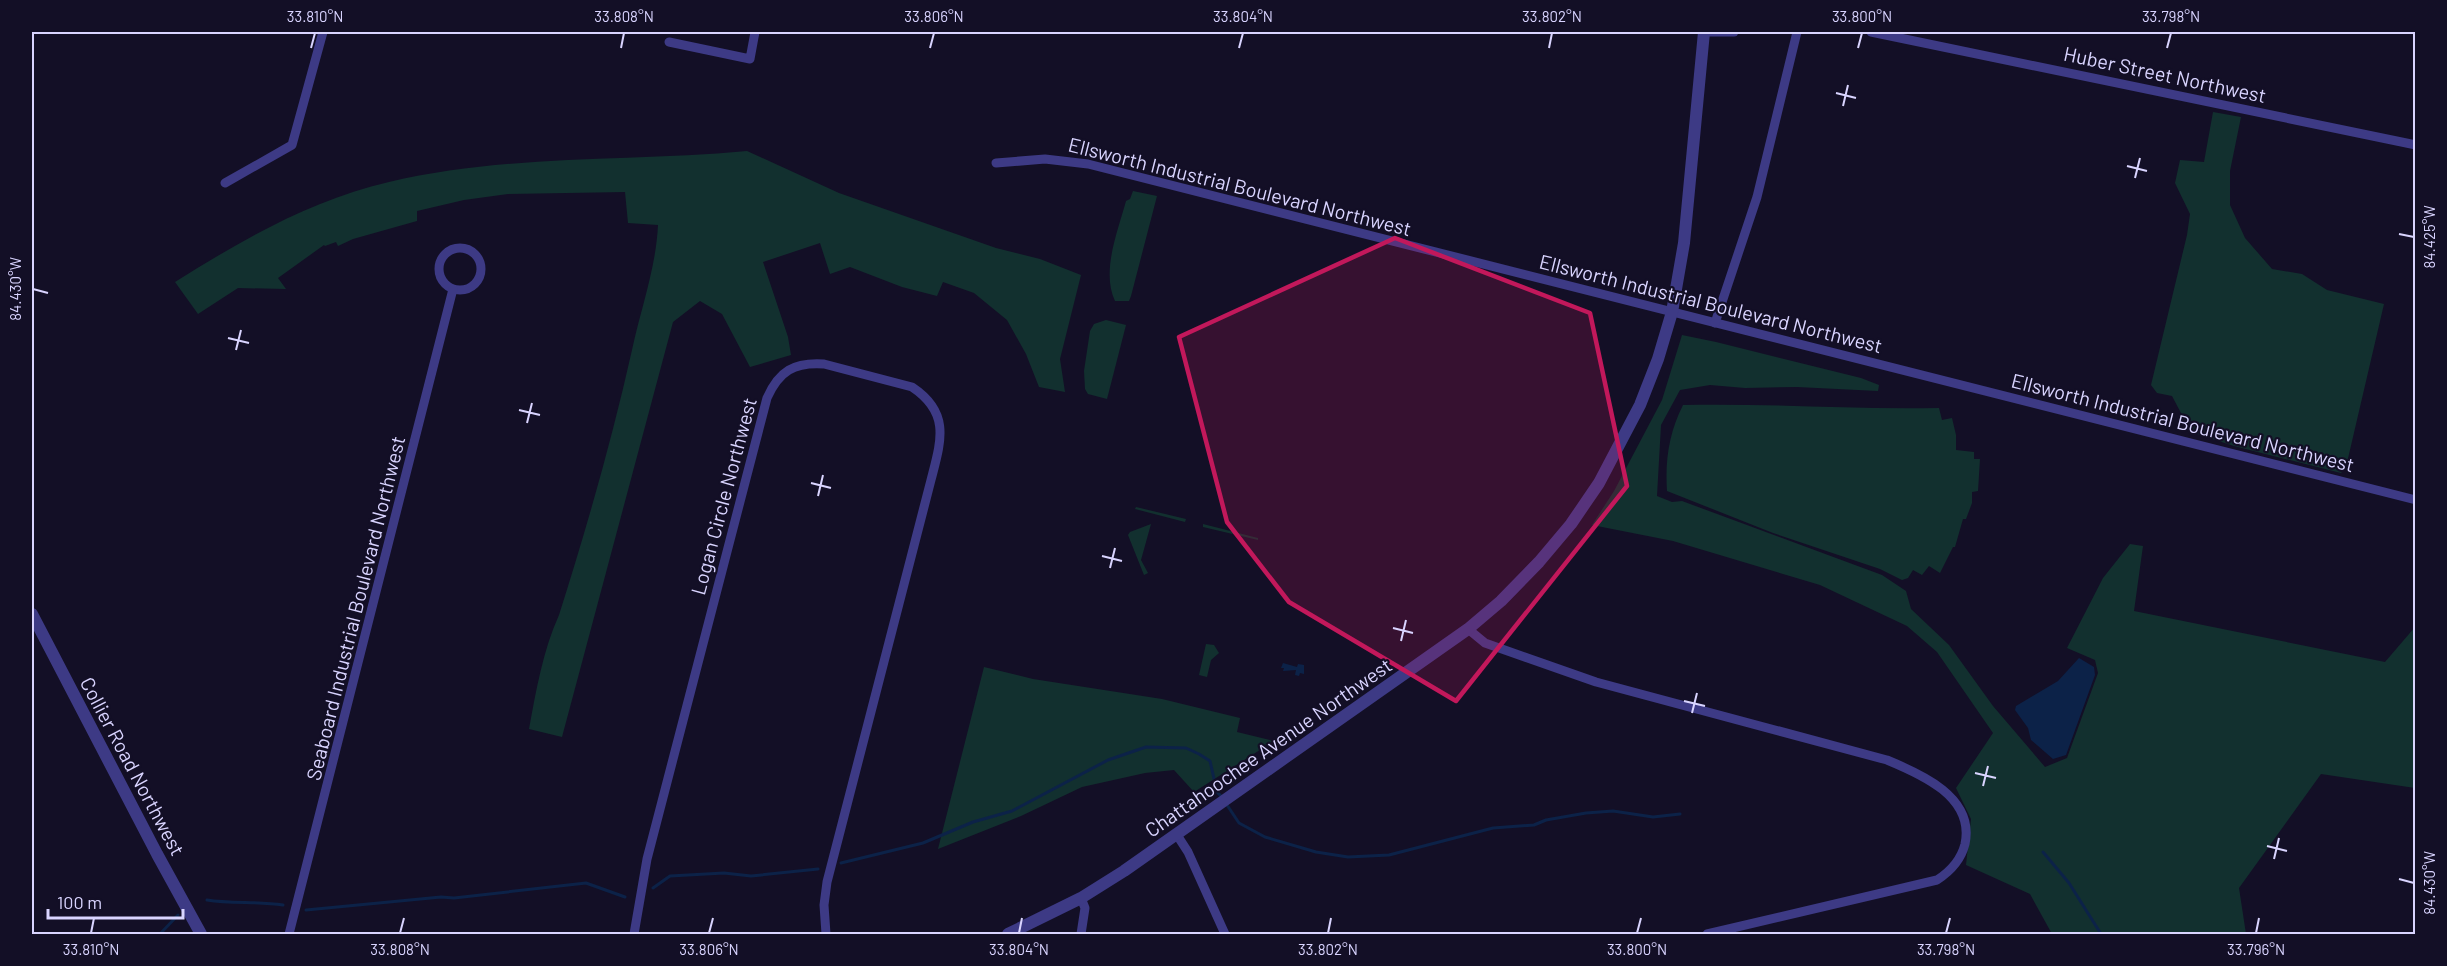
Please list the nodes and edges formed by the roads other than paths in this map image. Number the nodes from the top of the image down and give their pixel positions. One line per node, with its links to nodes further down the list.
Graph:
1 (323, 32): 10 (street)
2 (755, 32): 7 (street)
3 (1704, 32): 4 (street); 12 (street, Chattahoochee Avenue Northwest)
4 (1734, 32)
5 (1797, 32): 13 (street)
6 (1871, 32): 8 (street, Huber Street Northwest)
7 (669, 42)
8 (2415, 145)
9 (996, 163): 12 (street, Ellsworth Industrial Boulevard Northwest)
10 (225, 183)
11 (453, 289): 11 (street); 20 (street, Seaboard Industrial Boulevard Northwest)
12 (1672, 312): 13 (street, Ellsworth Industrial Boulevard Northwest); 16 (street, Chattahoochee Avenue Northwest)
13 (1715, 323): 14 (street, Ellsworth Industrial Boulevard Northwest)
14 (2415, 500)
15 (32, 614): 19 (street, Collier Road Northwest)
16 (1468, 628): 17 (street, Chattahoochee Avenue Northwest); 26 (street)
17 (1177, 835): 18 (street, Chattahoochee Avenue Northwest); 25 (street)
18 (1081, 898): 23 (street, Chattahoochee Avenue Northwest); 24 (street)
19 (201, 934)
20 (289, 934)
21 (634, 934): 22 (street, Logan Circle Northwest)
22 (826, 934)
23 (1008, 934)
24 (1081, 934)
25 (1225, 934)
26 (1707, 934)

